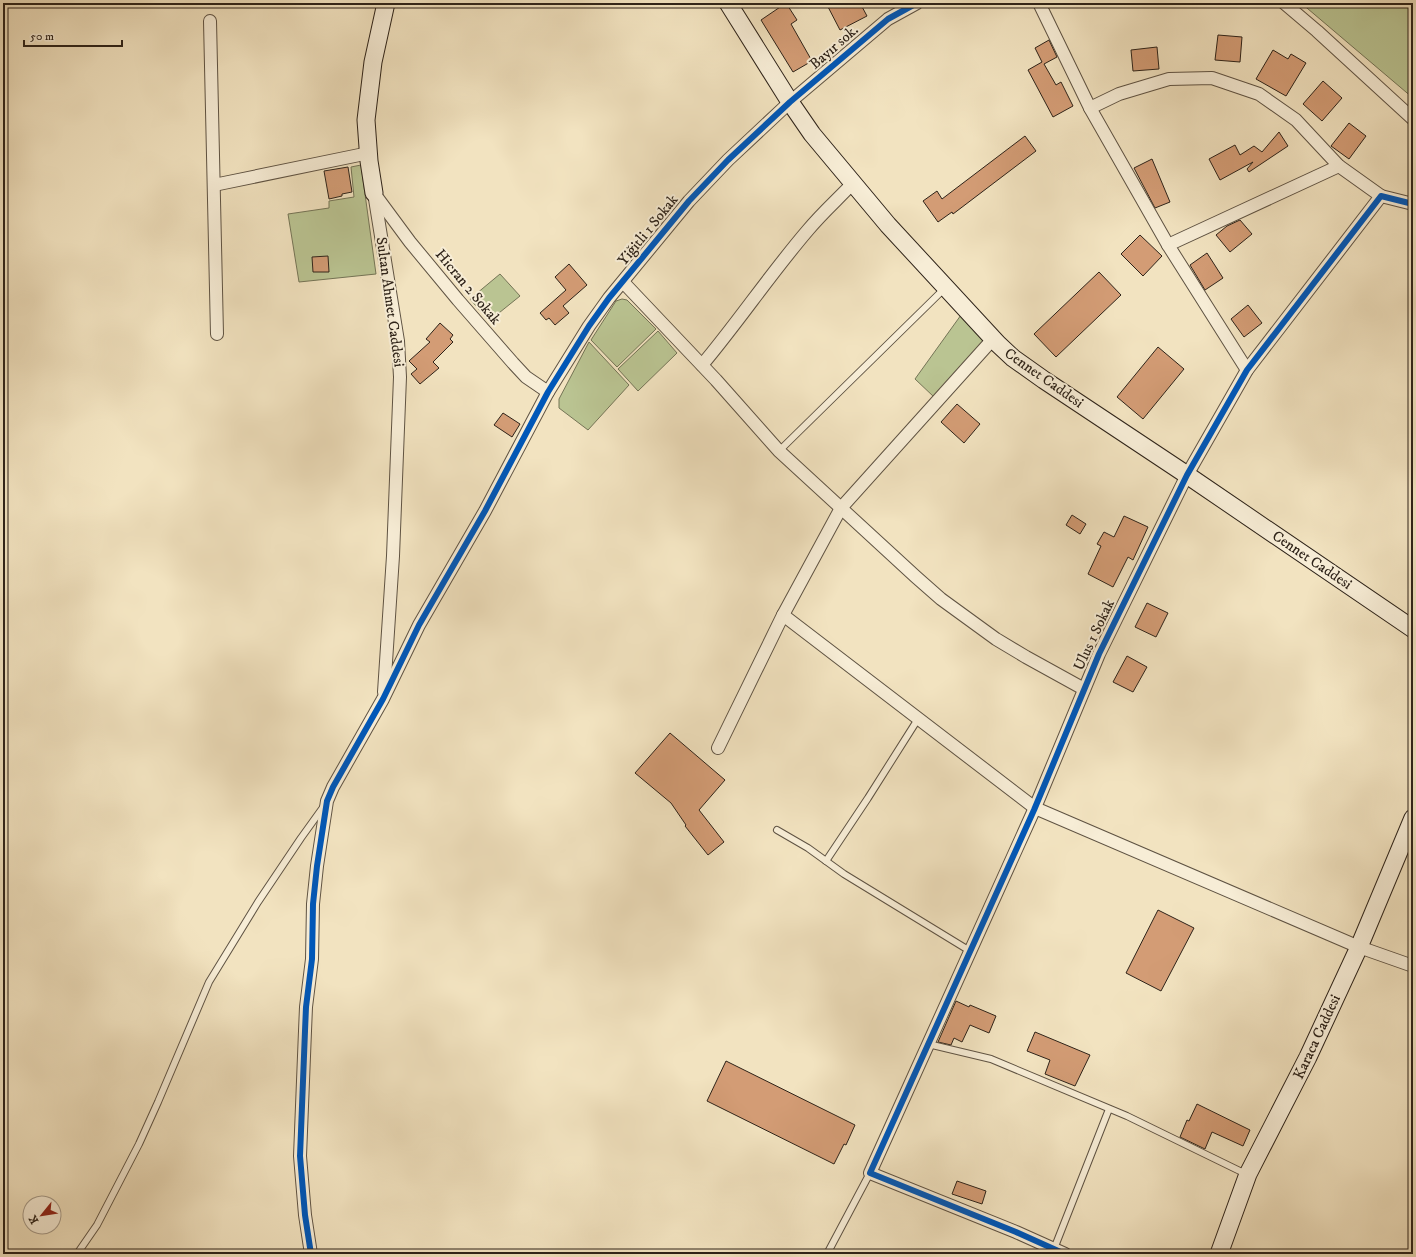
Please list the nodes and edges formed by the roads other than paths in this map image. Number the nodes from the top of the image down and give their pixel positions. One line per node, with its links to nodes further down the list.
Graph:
1 (386, 3): 11 (street, Sultan Ahmet Caddesi)
2 (728, 3): 8 (street, Cennet Caddesi)
3 (917, 3): 6 (street, Bayır sok.)
4 (1039, 3): 9 (street)
5 (1284, 3): 10 (street)
6 (898, 8): 8 (street, Bayır sok.)
7 (210, 21): 14 (street)
8 (790, 102): 13 (street, Cennet Caddesi); 19 (street, Yiğitli 1 Sokak)
9 (1090, 108): 12 (street); 18 (street)
10 (1413, 120)
11 (369, 153): 14 (street); 15 (street, Sultan Ahmet Caddesi)
12 (1339, 166): 16 (street); 18 (street)
13 (853, 183): 20 (street, Cennet Caddesi); 23 (street)
14 (214, 185): 21 (street)
15 (374, 193): 25 (street, Hicran 2 Sokak); 32 (street, Sultan Ahmet Caddesi)
16 (1381, 196): 17 (street); 24 (street, Ulus 1 Sokak)
17 (1413, 204)
18 (1168, 245): 24 (street)
19 (623, 282): 23 (street); 25 (street, Yiğitli 1 Sokak)
20 (946, 287): 22 (street, Cennet Caddesi); 26 (lane)
21 (217, 334)
22 (993, 339): 27 (street, Cennet Caddesi); 28 (street)
23 (702, 365): 26 (street)
24 (1247, 370): 27 (street, Ulus 1 Sokak)
25 (548, 392): 32 (street, Yiğitli 1 Sokak)
26 (779, 451): 28 (street)
27 (1187, 475): 30 (street, Cennet Caddesi); 31 (street, Ulus 1 Sokak)
28 (841, 508): 29 (street); 31 (street)
29 (783, 616): 33 (street); 34 (street)
30 (1413, 629)
31 (1084, 689): 36 (street, Ulus 1 Sokak)
32 (383, 699): 35 (street, Yiğitli 1 Sokak)
33 (918, 719): 36 (street); 40 (lane)
34 (718, 748)
35 (327, 801): 49 (lane); 50 (street, Yiğitli 1 Sokak)
36 (1035, 809): 41 (street); 42 (street, Ulus 1 Sokak)
37 (1413, 818): 39 (street, Karaca Caddesi)
38 (777, 830): 40 (lane)
39 (1408, 841): 41 (street, Karaca Caddesi)
40 (826, 861): 42 (lane)
41 (1359, 947): 43 (street); 47 (street, Karaca Caddesi)
42 (970, 951): 44 (street, Ulus 1 Sokak)
43 (1413, 966)
44 (928, 1044): 45 (lane); 46 (street, Ulus 1 Sokak)
45 (1109, 1109): 47 (lane); 48 (lane)
46 (870, 1173): 48 (street); 51 (lane)
47 (1248, 1174): 52 (street, Karaca Caddesi)
48 (1060, 1252)
49 (76, 1254)
50 (311, 1254)
51 (827, 1254)
52 (1219, 1254)

